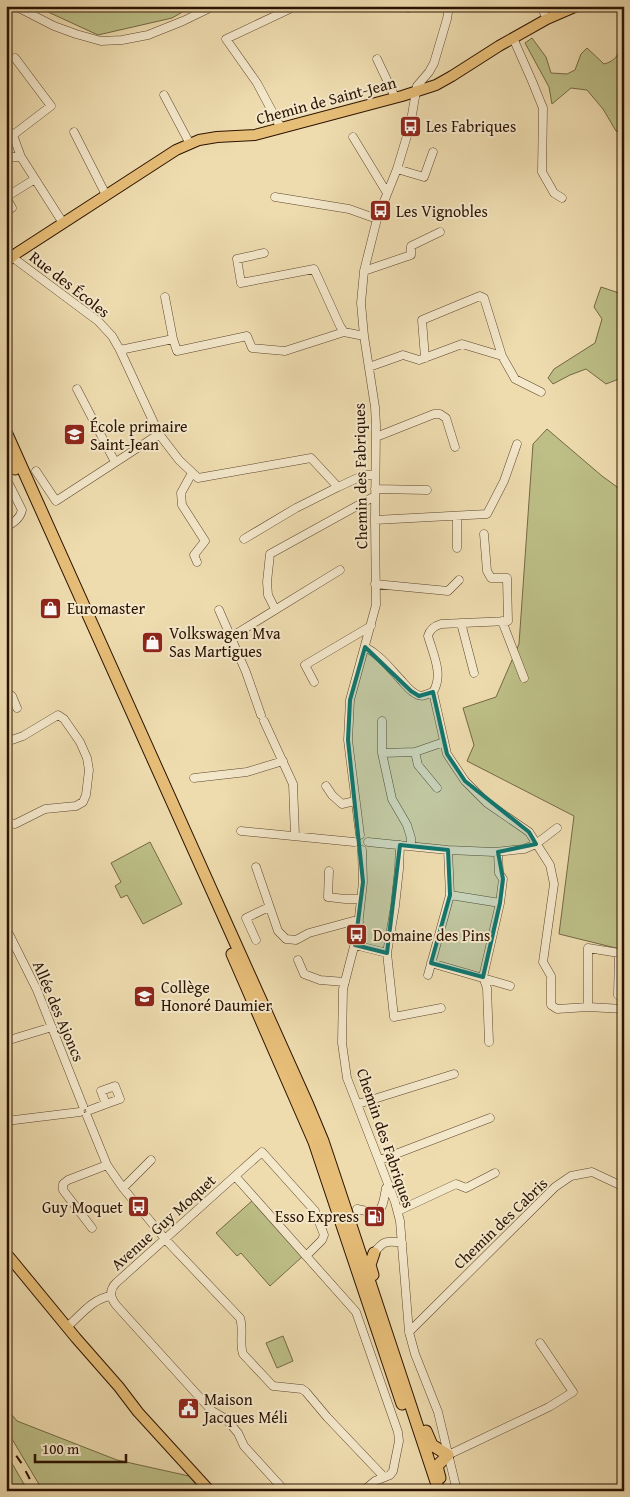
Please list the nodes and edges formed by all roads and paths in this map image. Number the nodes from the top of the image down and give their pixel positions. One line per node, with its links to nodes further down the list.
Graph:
1 (15, 6): 2 (street)
2 (214, 6)
3 (296, 6): 15 (street)
4 (449, 6): 11 (street)
5 (541, 6): 7 (street)
6 (577, 6): 7 (main road, Chemin de Saint-Jean)
7 (547, 19): 8 (main road, Chemin de Saint-Jean)
8 (512, 38): 11 (main road, Chemin de Saint-Jean); 28 (street)
9 (15, 58): 17 (street)
10 (377, 59): 13 (street)
11 (415, 92): 13 (main road, Chemin de Saint-Jean); 23 (street, Chemin des Fabriques)
12 (164, 94): 19 (street)
13 (395, 97): 15 (main road, Chemin de Saint-Jean)
14 (6, 128): 17 (street)
15 (281, 128): 19 (main road, Chemin de Saint-Jean)
16 (74, 132): 26 (street)
17 (13, 135): 22 (street)
18 (353, 137): 25 (street)
19 (190, 144): 26 (main road, Chemin de Saint-Jean)
20 (433, 152): 23 (street)
21 (6, 157): 22 (street)
22 (21, 157): 24 (street)
23 (396, 169): 25 (street, Chemin des Fabriques)
24 (35, 179): 29 (street); 31 (street)
25 (387, 193): 30 (street, Chemin des Fabriques)
26 (106, 195): 31 (main road, Chemin de Saint-Jean)
27 (275, 198): 30 (street)
28 (562, 198)
29 (12, 208)
30 (377, 219): 35 (street, Chemin des Fabriques)
31 (62, 223): 34 (main road, Chemin de Saint-Jean)
32 (440, 232): 35 (street)
33 (264, 253): 37 (street)
34 (9, 259): 40 (street, Rue des Écoles)
35 (364, 271): 38 (street, Chemin des Fabriques)
36 (165, 297): 39 (street)
37 (344, 332): 38 (street); 39 (street)
38 (364, 336): 43 (street, Chemin des Fabriques)
39 (173, 339): 40 (street)
40 (120, 350): 47 (street, Rue des Écoles)
41 (502, 356): 42 (street); 42 (street); 45 (street)
42 (425, 358): 43 (street)
43 (369, 367): 48 (street, Chemin des Fabriques)
44 (77, 389): 52 (street)
45 (542, 392)
46 (6, 432): 136 (highway)
47 (159, 434): 52 (street); 54 (street, Rue des Écoles)
48 (376, 437): 50 (street); 55 (street, Chemin des Fabriques)
49 (517, 444): 60 (street)
50 (455, 447)
51 (6, 450): 166 (highway)
52 (115, 462): 53 (street)
53 (36, 471)
54 (192, 473): 57 (street); 66 (street)
55 (375, 475): 57 (street); 59 (street, Chemin des Fabriques)
56 (6, 478): 62 (street)
57 (338, 487): 64 (street)
58 (427, 490): 59 (street)
59 (375, 493): 61 (street, Chemin des Fabriques); 71 (street)
60 (457, 516): 61 (street); 65 (street)
61 (375, 520): 69 (street, Chemin des Fabriques)
62 (6, 527)
63 (484, 534): 72 (street)
64 (244, 539)
65 (457, 548)
66 (197, 562)
67 (340, 570): 71 (street)
68 (459, 580): 69 (street)
69 (376, 584): 74 (street, Chemin des Fabriques)
70 (219, 610): 75 (street)
71 (275, 610): 75 (street)
72 (505, 621): 73 (street); 78 (street)
73 (461, 623): 77 (street); 81 (street)
74 (370, 626): 76 (street, Chemin des Fabriques); 79 (street)
75 (231, 637): 88 (street)
76 (366, 646): 81 (street); 92 (street, Chemin des Fabriques)
77 (474, 673)
78 (524, 678)
79 (314, 682)
80 (6, 692): 82 (street)
81 (432, 692): 85 (street)
82 (16, 708)
83 (382, 720): 87 (street)
84 (6, 742): 93 (street)
85 (444, 742): 86 (street); 100 (street)
86 (415, 752): 87 (street); 91 (street)
87 (382, 753): 102 (street)
88 (283, 761): 89 (street); 97 (street)
89 (194, 778)
90 (326, 786): 92 (street)
91 (437, 788)
92 (355, 801): 96 (street, Chemin des Fabriques)
93 (6, 822)
94 (557, 828): 100 (street)
95 (241, 832): 97 (street)
96 (360, 835): 98 (street); 99 (street)
97 (295, 836): 98 (street)
98 (354, 842): 103 (street)
99 (368, 842): 101 (street); 103 (street)
100 (536, 844): 105 (street); 125 (street)
101 (400, 845): 102 (street); 116 (street)
102 (411, 846): 104 (street)
103 (362, 850): 109 (street, Chemin des Fabriques)
104 (448, 850): 105 (street); 108 (street)
105 (498, 852): 110 (street)
106 (256, 867): 111 (street)
107 (329, 871): 109 (street)
108 (450, 895): 110 (street); 118 (street)
109 (361, 899): 112 (street, Chemin des Fabriques)
110 (500, 904): 120 (street)
111 (270, 907): 112 (street); 114 (street)
112 (359, 922): 115 (street, Chemin des Fabriques)
113 (7, 931): 127 (street, Allée des Ajoncs)
114 (256, 940)
115 (355, 944): 116 (street); 121 (street, Chemin des Fabriques)
116 (387, 953): 124 (street)
117 (298, 960): 121 (street)
118 (431, 963): 119 (street); 120 (street)
119 (428, 975)
120 (483, 977): 122 (street); 129 (street)
121 (345, 982): 132 (street, Chemin des Fabriques)
122 (510, 986)
123 (618, 995): 125 (street)
124 (441, 1008)
125 (588, 1008): 126 (street)
126 (624, 1009)
127 (52, 1026): 128 (street); 133 (street, Allée des Ajoncs)
128 (6, 1041)
129 (490, 1042)
130 (454, 1074): 132 (street)
131 (106, 1104): 133 (street)
132 (358, 1104): 138 (street, Chemin des Fabriques)
133 (85, 1111): 135 (street); 139 (street, Allée des Ajoncs)
134 (490, 1118): 138 (street)
135 (6, 1121)
136 (323, 1141): 145 (highway); 154 (highway)
137 (151, 1160): 144 (street)
138 (380, 1160): 142 (street, Chemin des Fabriques)
139 (107, 1166): 144 (street, Allée des Ajoncs); 147 (street)
140 (495, 1173): 146 (street)
141 (235, 1176): 148 (street, Avenue Guy Moquet); 152 (street, Avenue Guy Moquet); 152 (street, Avenue Guy Moquet)
142 (390, 1186): 145 (street); 146 (street, Chemin des Fabriques)
143 (624, 1187): 156 (street, Chemin des Cabris)
144 (123, 1188): 148 (street, Allée des Ajoncs)
145 (357, 1209)
146 (398, 1211): 149 (street, Chemin des Fabriques)
147 (92, 1228)
148 (165, 1239): 153 (street, Avenue Guy Moquet); 161 (street, Allée des Ajoncs)
149 (402, 1243): 151 (street); 156 (street, Chemin des Fabriques)
150 (6, 1253): 155 (main road)
151 (374, 1253): 154 (highway)
152 (306, 1256): 161 (street, Avenue Guy Moquet)
153 (111, 1296): 155 (street); 164 (street, Avenue Guy Moquet)
154 (384, 1325): 157 (highway)
155 (67, 1327): 159 (main road)
156 (409, 1332): 160 (street, Chemin des Fabriques)
157 (389, 1339): 160 (highway); 167 (highway)
158 (540, 1344): 160 (street)
159 (119, 1387): 162 (main road); 163 (main road)
160 (448, 1455): 168 (highway); 169 (street, Chemin des Fabriques)
161 (384, 1477): 165 (street, Avenue Guy Moquet)
162 (210, 1491)
163 (216, 1491)
164 (285, 1491)
165 (362, 1491)
166 (431, 1491)
167 (439, 1491)
168 (443, 1491)
169 (457, 1491)

